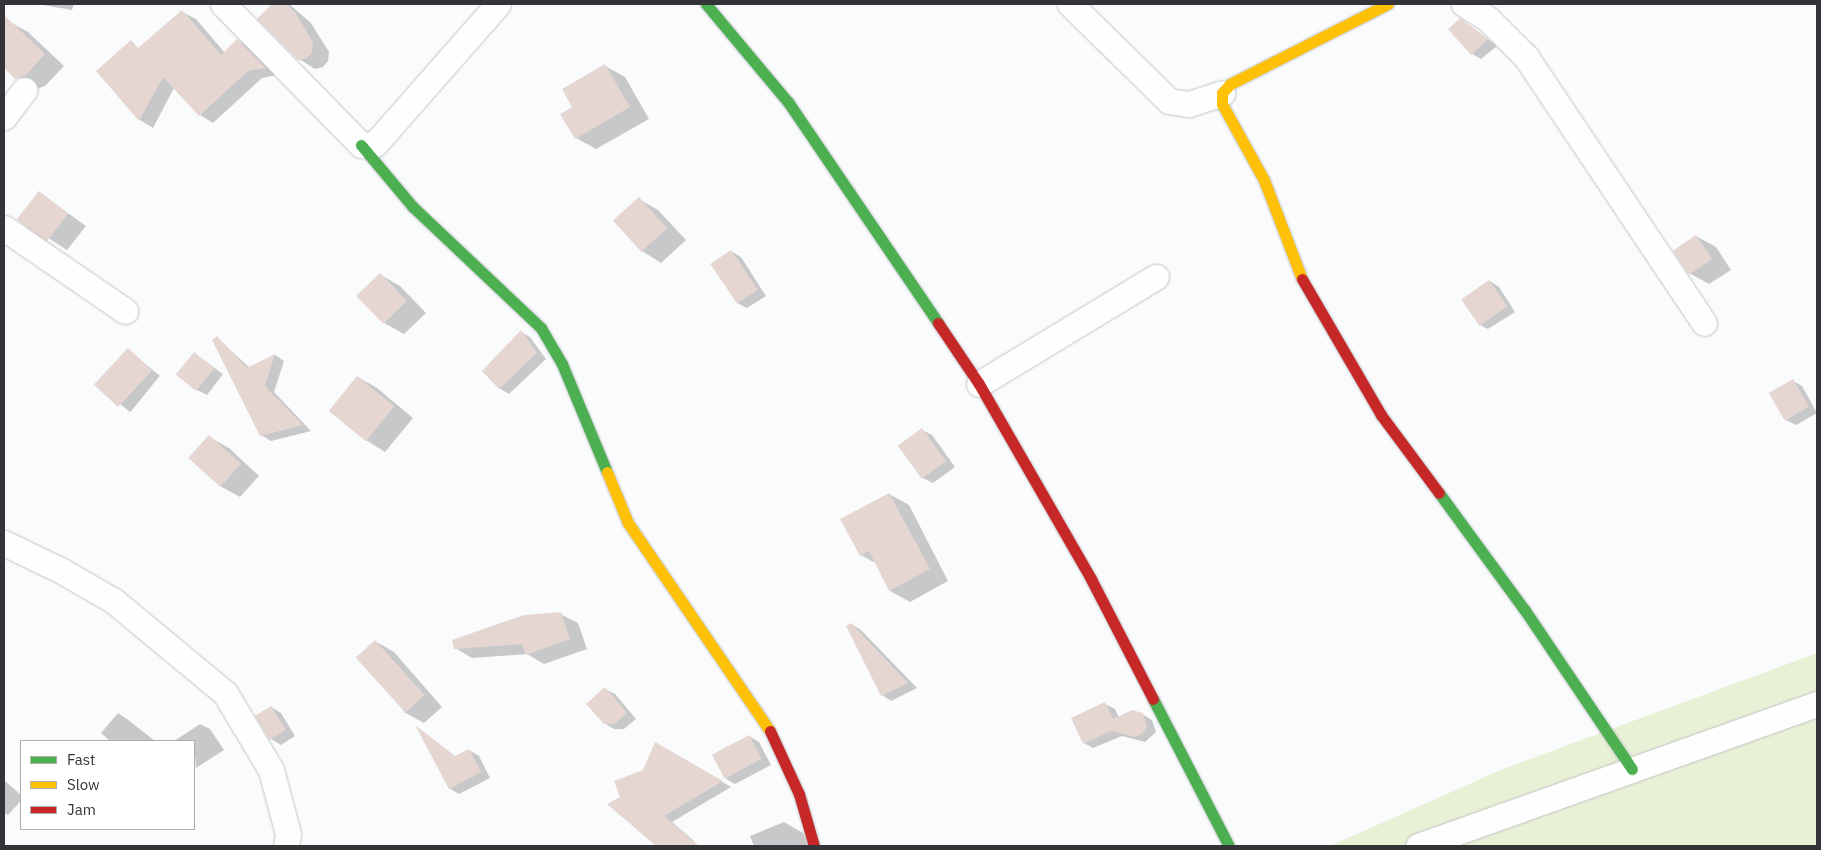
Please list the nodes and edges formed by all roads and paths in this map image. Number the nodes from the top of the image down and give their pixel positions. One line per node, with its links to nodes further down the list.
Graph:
1 (224, 4): 10 (street)
2 (498, 4): 10 (street)
3 (706, 4): 15 (street)
4 (1070, 4): 8 (street)
5 (1388, 4): 8 (street)
6 (1464, 4): 14 (street)
7 (24, 90): 9 (street)
8 (1222, 94): 18 (street)
9 (4, 117)
10 (361, 145): 20 (street)
11 (4, 228): 13 (street)
12 (1156, 277): 15 (street)
13 (125, 312)
14 (1704, 323)
15 (978, 384): 21 (street)
16 (4, 543): 19 (street)
17 (1814, 699): 18 (street)
18 (1632, 769): 22 (street)
19 (286, 846)
20 (814, 846)
21 (1229, 846)
22 (1418, 846)

